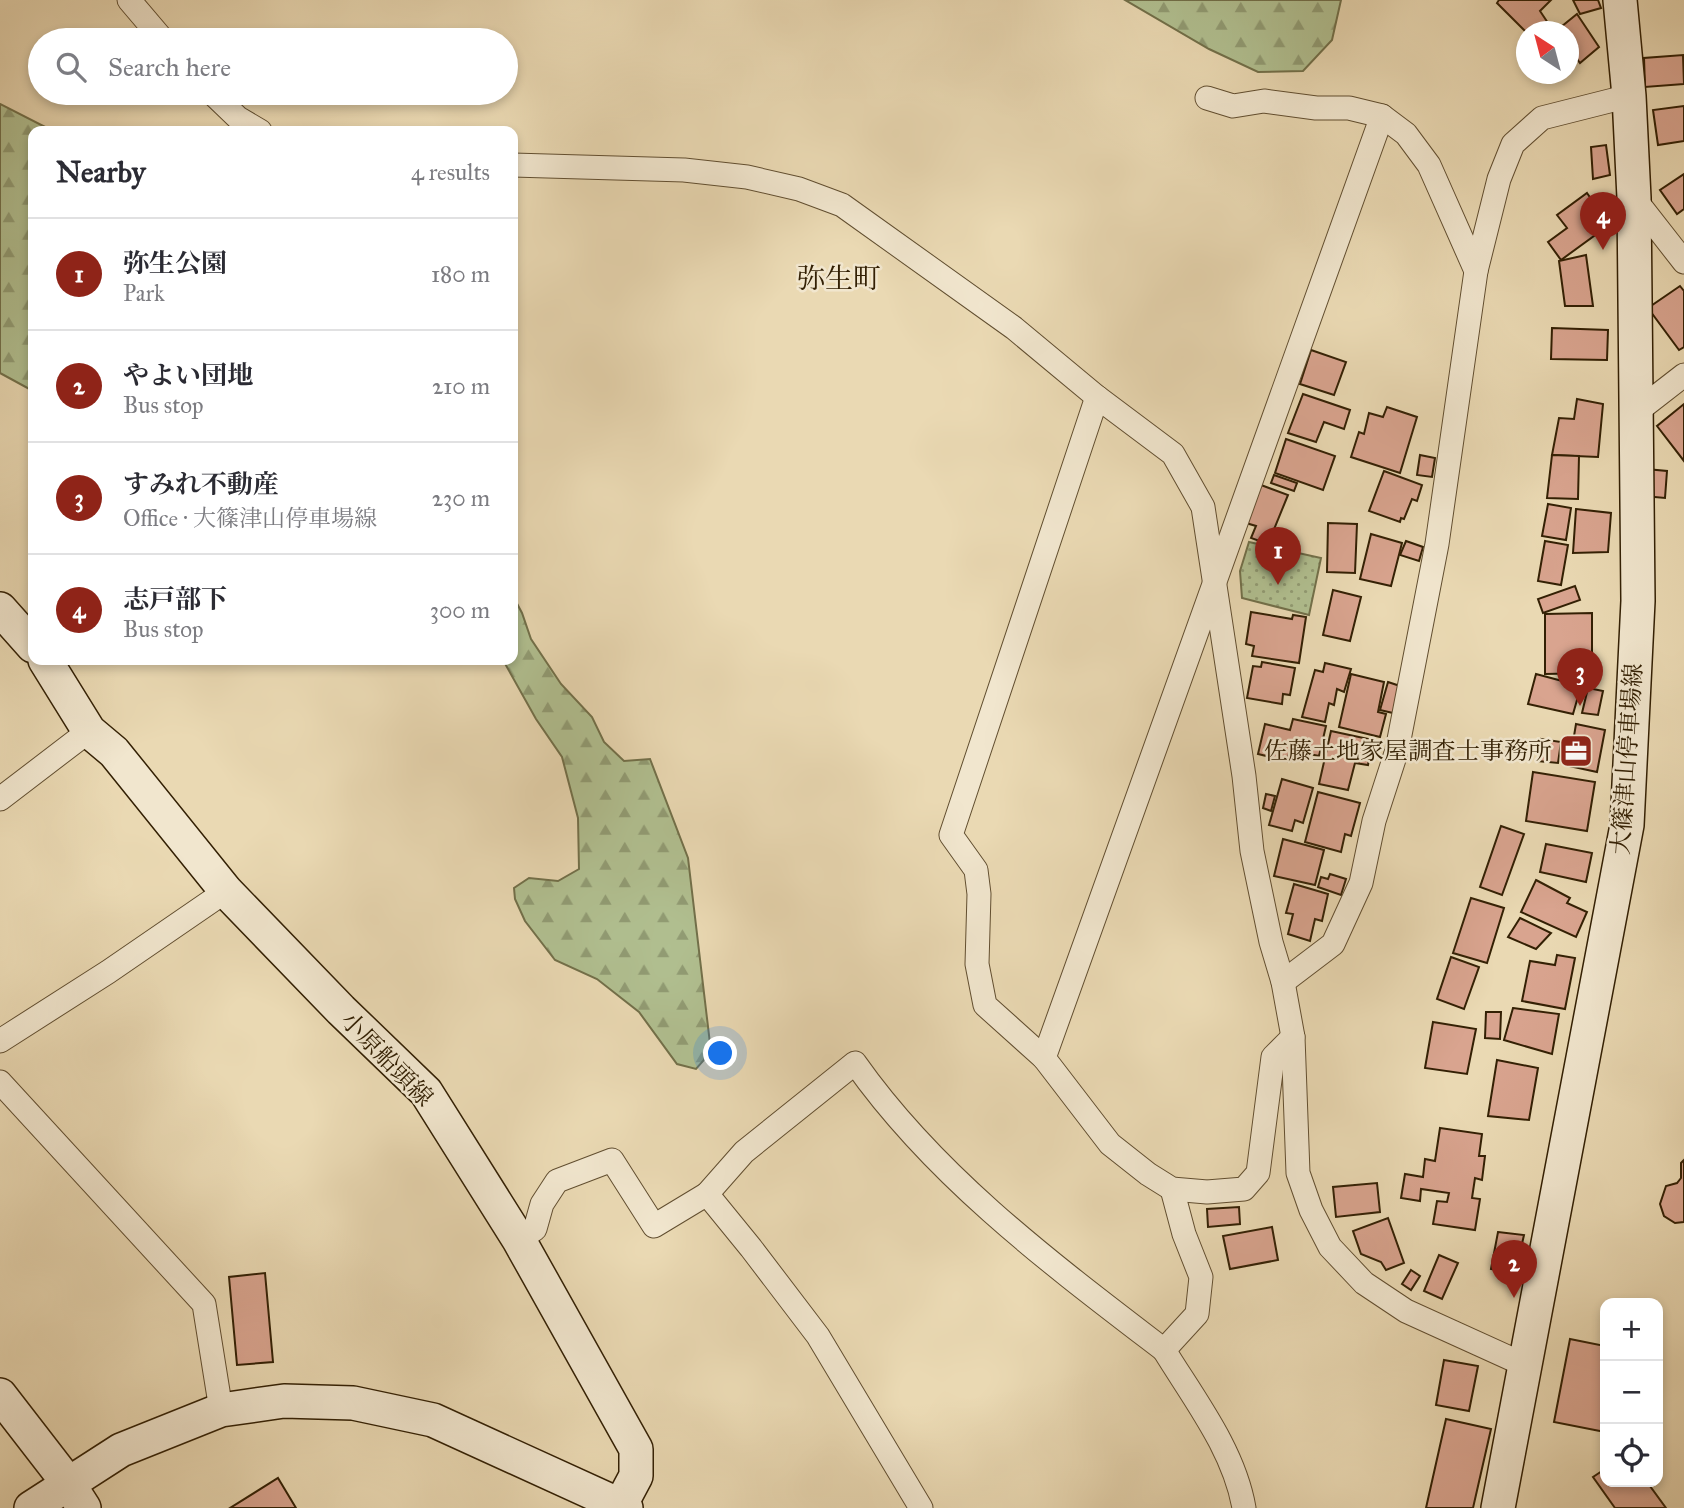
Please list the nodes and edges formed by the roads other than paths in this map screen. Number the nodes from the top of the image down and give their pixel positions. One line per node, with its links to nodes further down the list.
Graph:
1 (129, 0): 3 (street)
2 (1620, 0): 4 (main road, 大篠津山停車場線)
3 (153, 28)
4 (1629, 96): 10 (main road, 大篠津山停車場線); 12 (street)
5 (1207, 98): 7 (street)
6 (224, 105): 8 (street)
7 (1382, 116): 12 (street); 16 (street)
8 (252, 126)
9 (518, 165): 14 (street)
10 (1634, 198): 11 (street); 15 (main road, 大篠津山停車場線)
11 (1684, 261)
12 (1476, 271): 23 (street)
13 (1684, 375): 15 (street)
14 (1097, 397): 16 (street); 26 (street)
15 (1635, 413): 32 (main road, 大篠津山停車場線)
16 (1214, 580): 23 (street); 26 (street)
17 (0, 608): 18 (main road)
18 (28, 640)
19 (48, 665): 20 (main road, 小原船頭線)
20 (89, 731): 21 (street); 22 (main road, 小原船頭線)
21 (0, 799)
22 (226, 891): 25 (street); 30 (main road, 小原船頭線)
23 (1283, 982): 24 (street)
24 (1293, 1037): 28 (street); 32 (street)
25 (0, 1041)
26 (1044, 1058): 28 (street)
27 (0, 1082): 34 (street)
28 (1172, 1189): 31 (street)
29 (707, 1194): 30 (street); 31 (street); 38 (street)
30 (519, 1240): 36 (main road, 小原船頭線)
31 (1164, 1350): 39 (street)
32 (1525, 1365): 40 (main road, 大篠津山停車場線)
33 (0, 1395): 35 (main road)
34 (221, 1410): 35 (main road); 36 (main road)
35 (76, 1496): 37 (main road)
36 (621, 1507)
37 (32, 1508)
38 (921, 1508)
39 (1244, 1508)
40 (1498, 1508)

